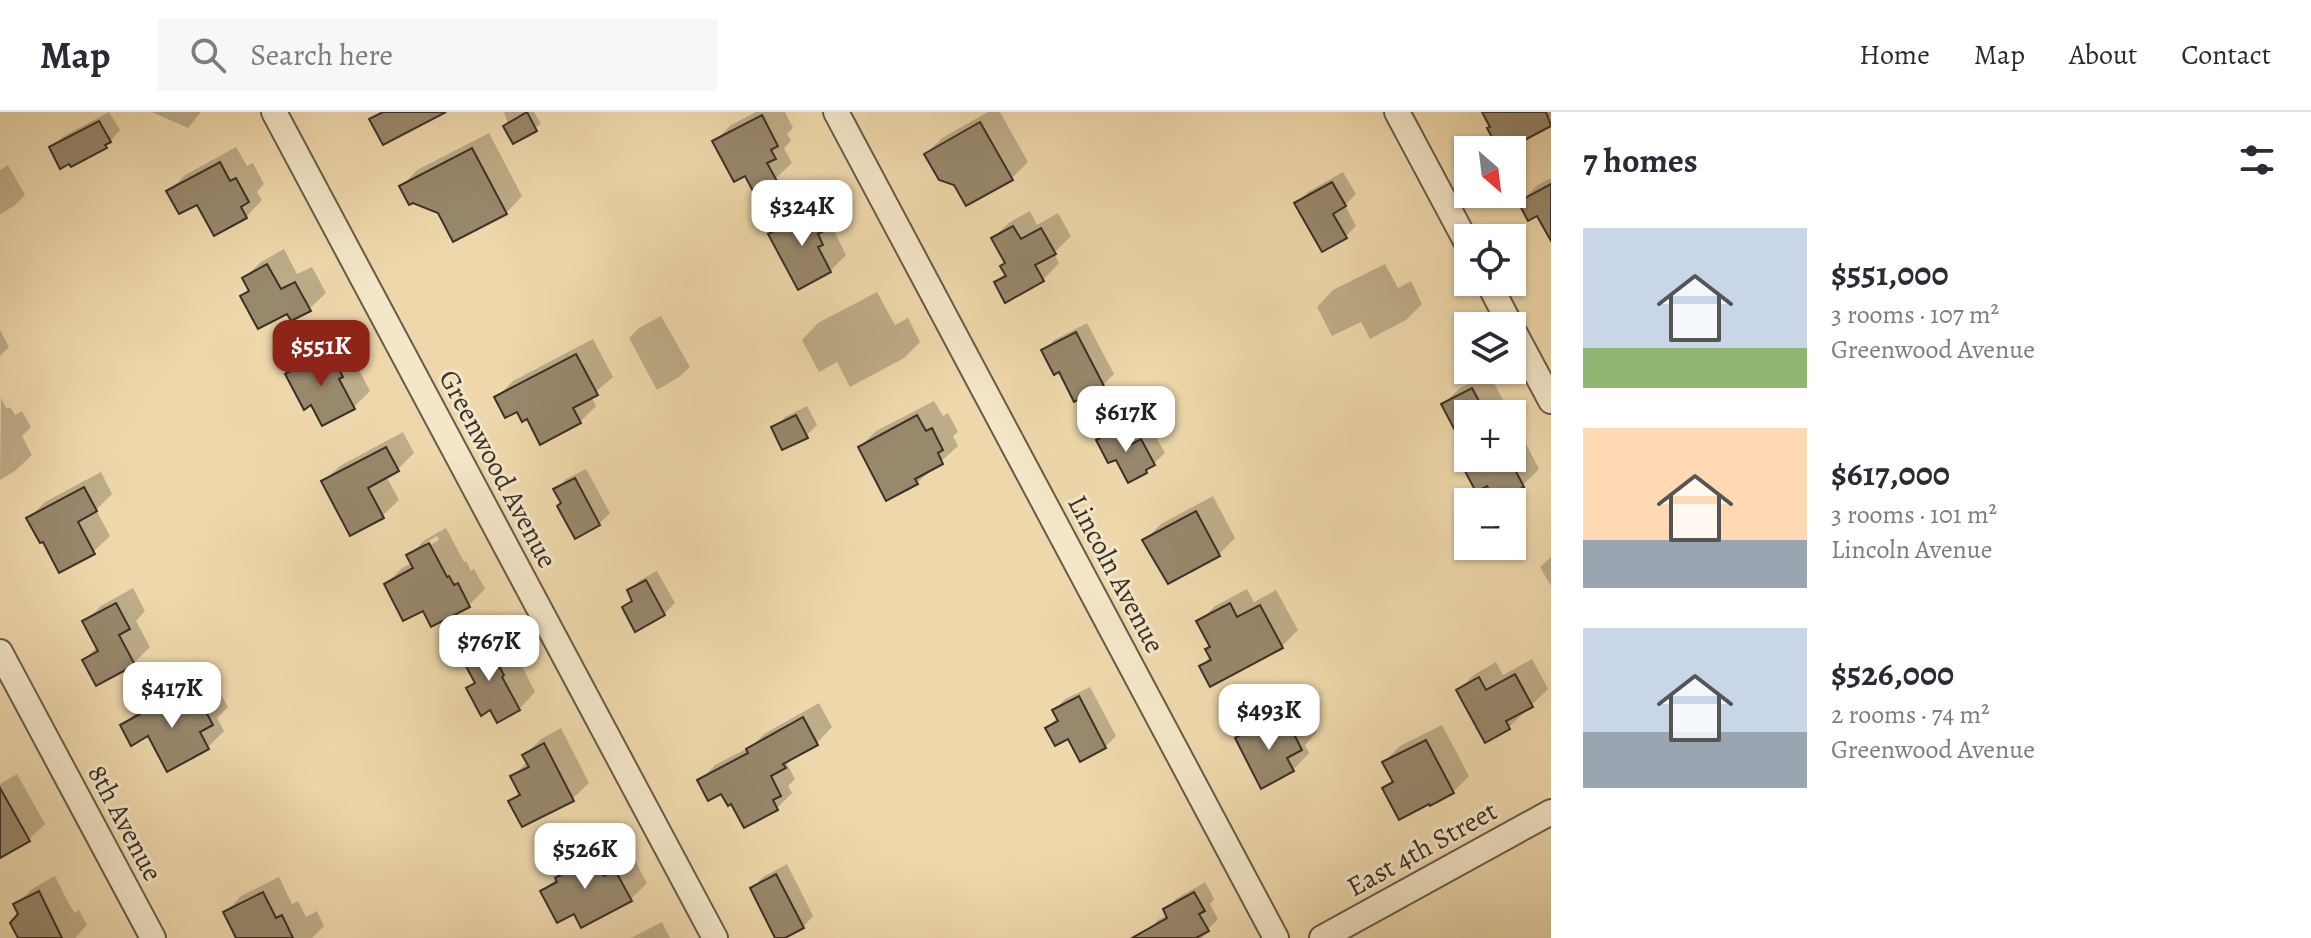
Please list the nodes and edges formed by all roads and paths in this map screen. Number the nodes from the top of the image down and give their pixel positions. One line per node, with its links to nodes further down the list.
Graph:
1 (274, 112): 10 (street, Greenwood Avenue)
2 (836, 112): 11 (street, Lincoln Avenue)
3 (1397, 112): 4 (street)
4 (1457, 224)
5 (1526, 354): 6 (street)
6 (1551, 401)
7 (0, 652): 9 (street, 8th Avenue)
8 (1551, 812): 12 (street, East 4th Street)
9 (153, 938)
10 (715, 938)
11 (1276, 938)
12 (1322, 938)

